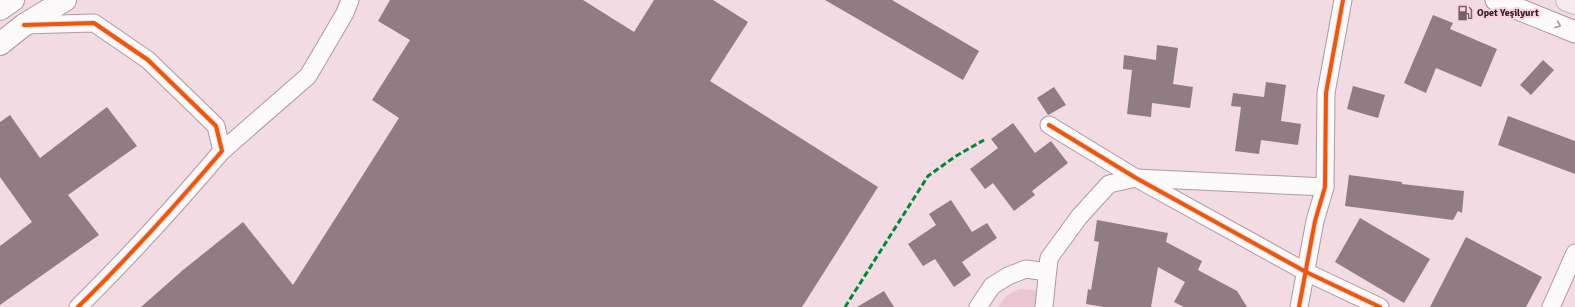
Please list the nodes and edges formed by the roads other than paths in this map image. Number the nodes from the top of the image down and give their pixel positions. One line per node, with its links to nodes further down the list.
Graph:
1 (13, 0): 8 (main road)
2 (65, 0): 9 (main road)
3 (350, 0): 13 (street)
4 (1343, 0): 15 (street)
5 (1496, 0): 10 (street, one-way to 10)
6 (1567, 0): 7 (highway)
7 (1575, 3)
8 (0, 9)
9 (24, 25): 11 (main road); 13 (street)
10 (1575, 32)
11 (0, 44)
12 (1049, 125): 14 (street)
13 (222, 150): 19 (street)
14 (1136, 178): 15 (street); 17 (street); 18 (street)
15 (1325, 187): 18 (street)
16 (1575, 253): 24 (street)
17 (1049, 258): 20 (street); 21 (street)
18 (1306, 272): 22 (street); 23 (street)
19 (78, 307)
20 (978, 307)
21 (1044, 307)
22 (1299, 307)
23 (1380, 307)
24 (1551, 307)

